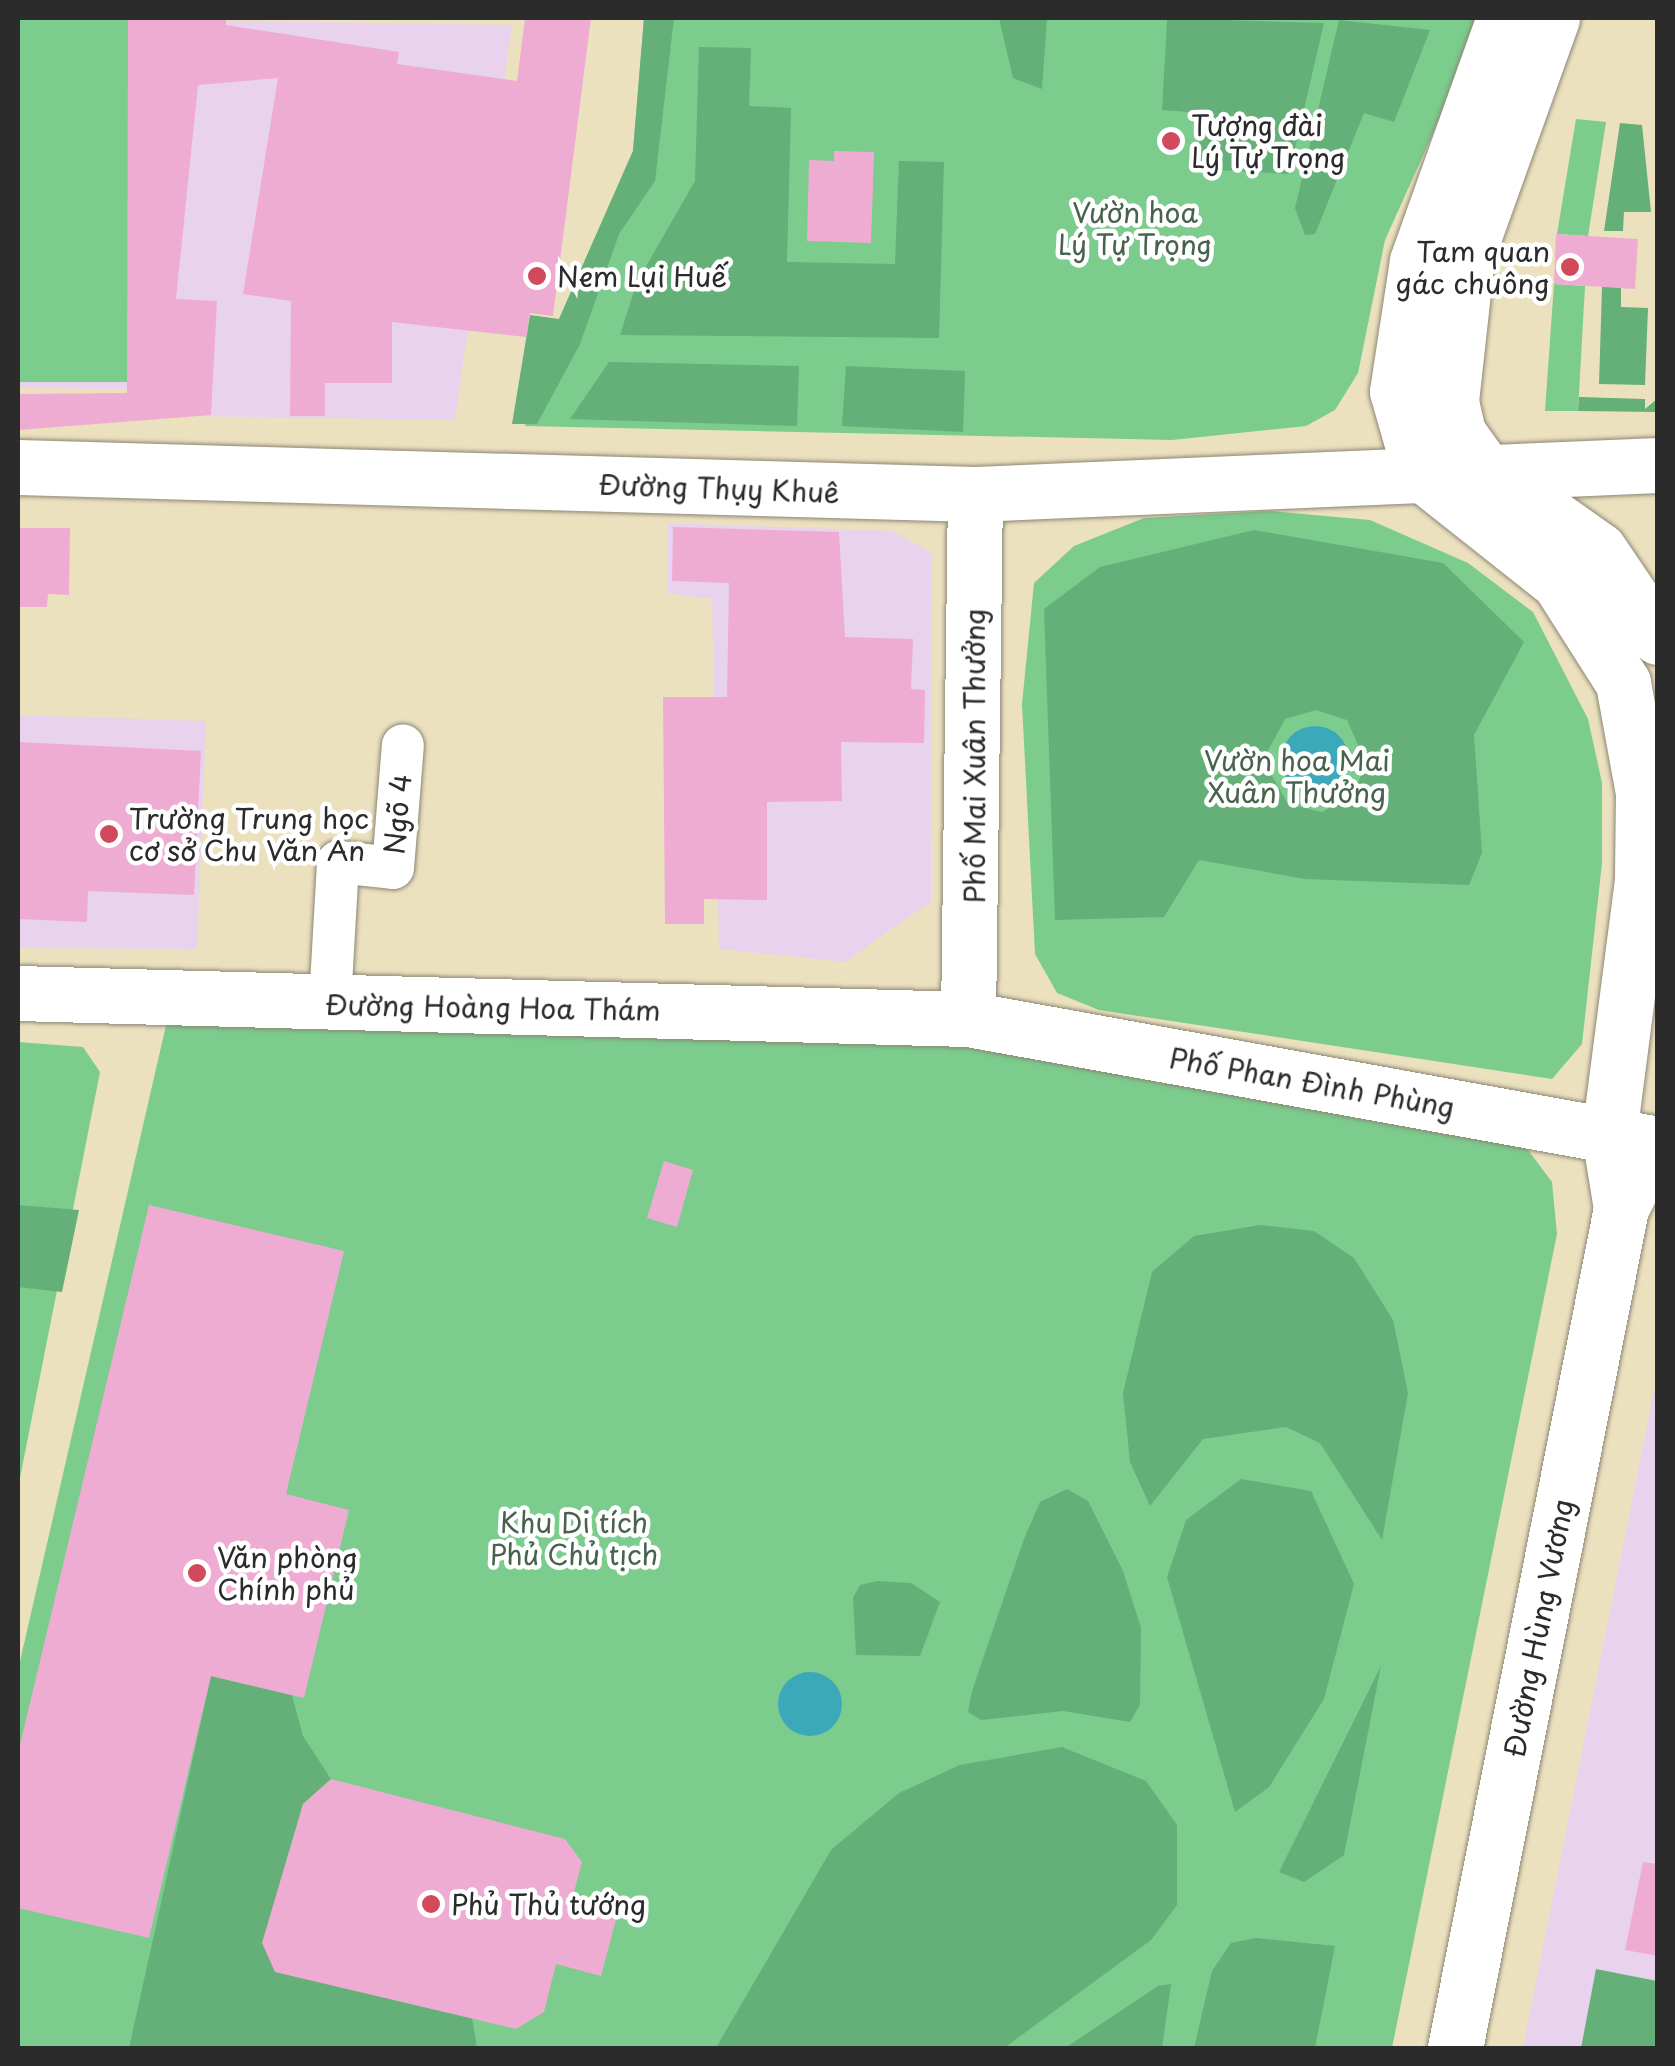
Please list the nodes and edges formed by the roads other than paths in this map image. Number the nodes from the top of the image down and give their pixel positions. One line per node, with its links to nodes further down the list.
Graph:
1 (1504, 18): 6 (main road)
2 (1552, 18): 5 (main road)
3 (1658, 465): 5 (main road, Đường Thụy Khuê)
4 (18, 466): 7 (main road, Đường Thụy Khuê)
5 (1483, 468): 6 (main road, Đường Thụy Khuê); 8 (main road)
6 (1420, 472): 7 (main road, Đường Thụy Khuê); 13 (main road, Đường Hùng Vương)
7 (976, 494): 12 (main road, Phố Mai Xuân Thưởng)
8 (1657, 631)
9 (402, 745): 11 (street, Ngõ 4)
10 (18, 993): 11 (main road, Đường Hoàng Hoa Thám)
11 (330, 1002): 12 (main road, Đường Hoàng Hoa Thám)
12 (968, 1019): 13 (main road, Phố Phan Đình Phùng)
13 (1644, 1136): 14 (main road, Đường Hùng Vương)
14 (1455, 2048)

